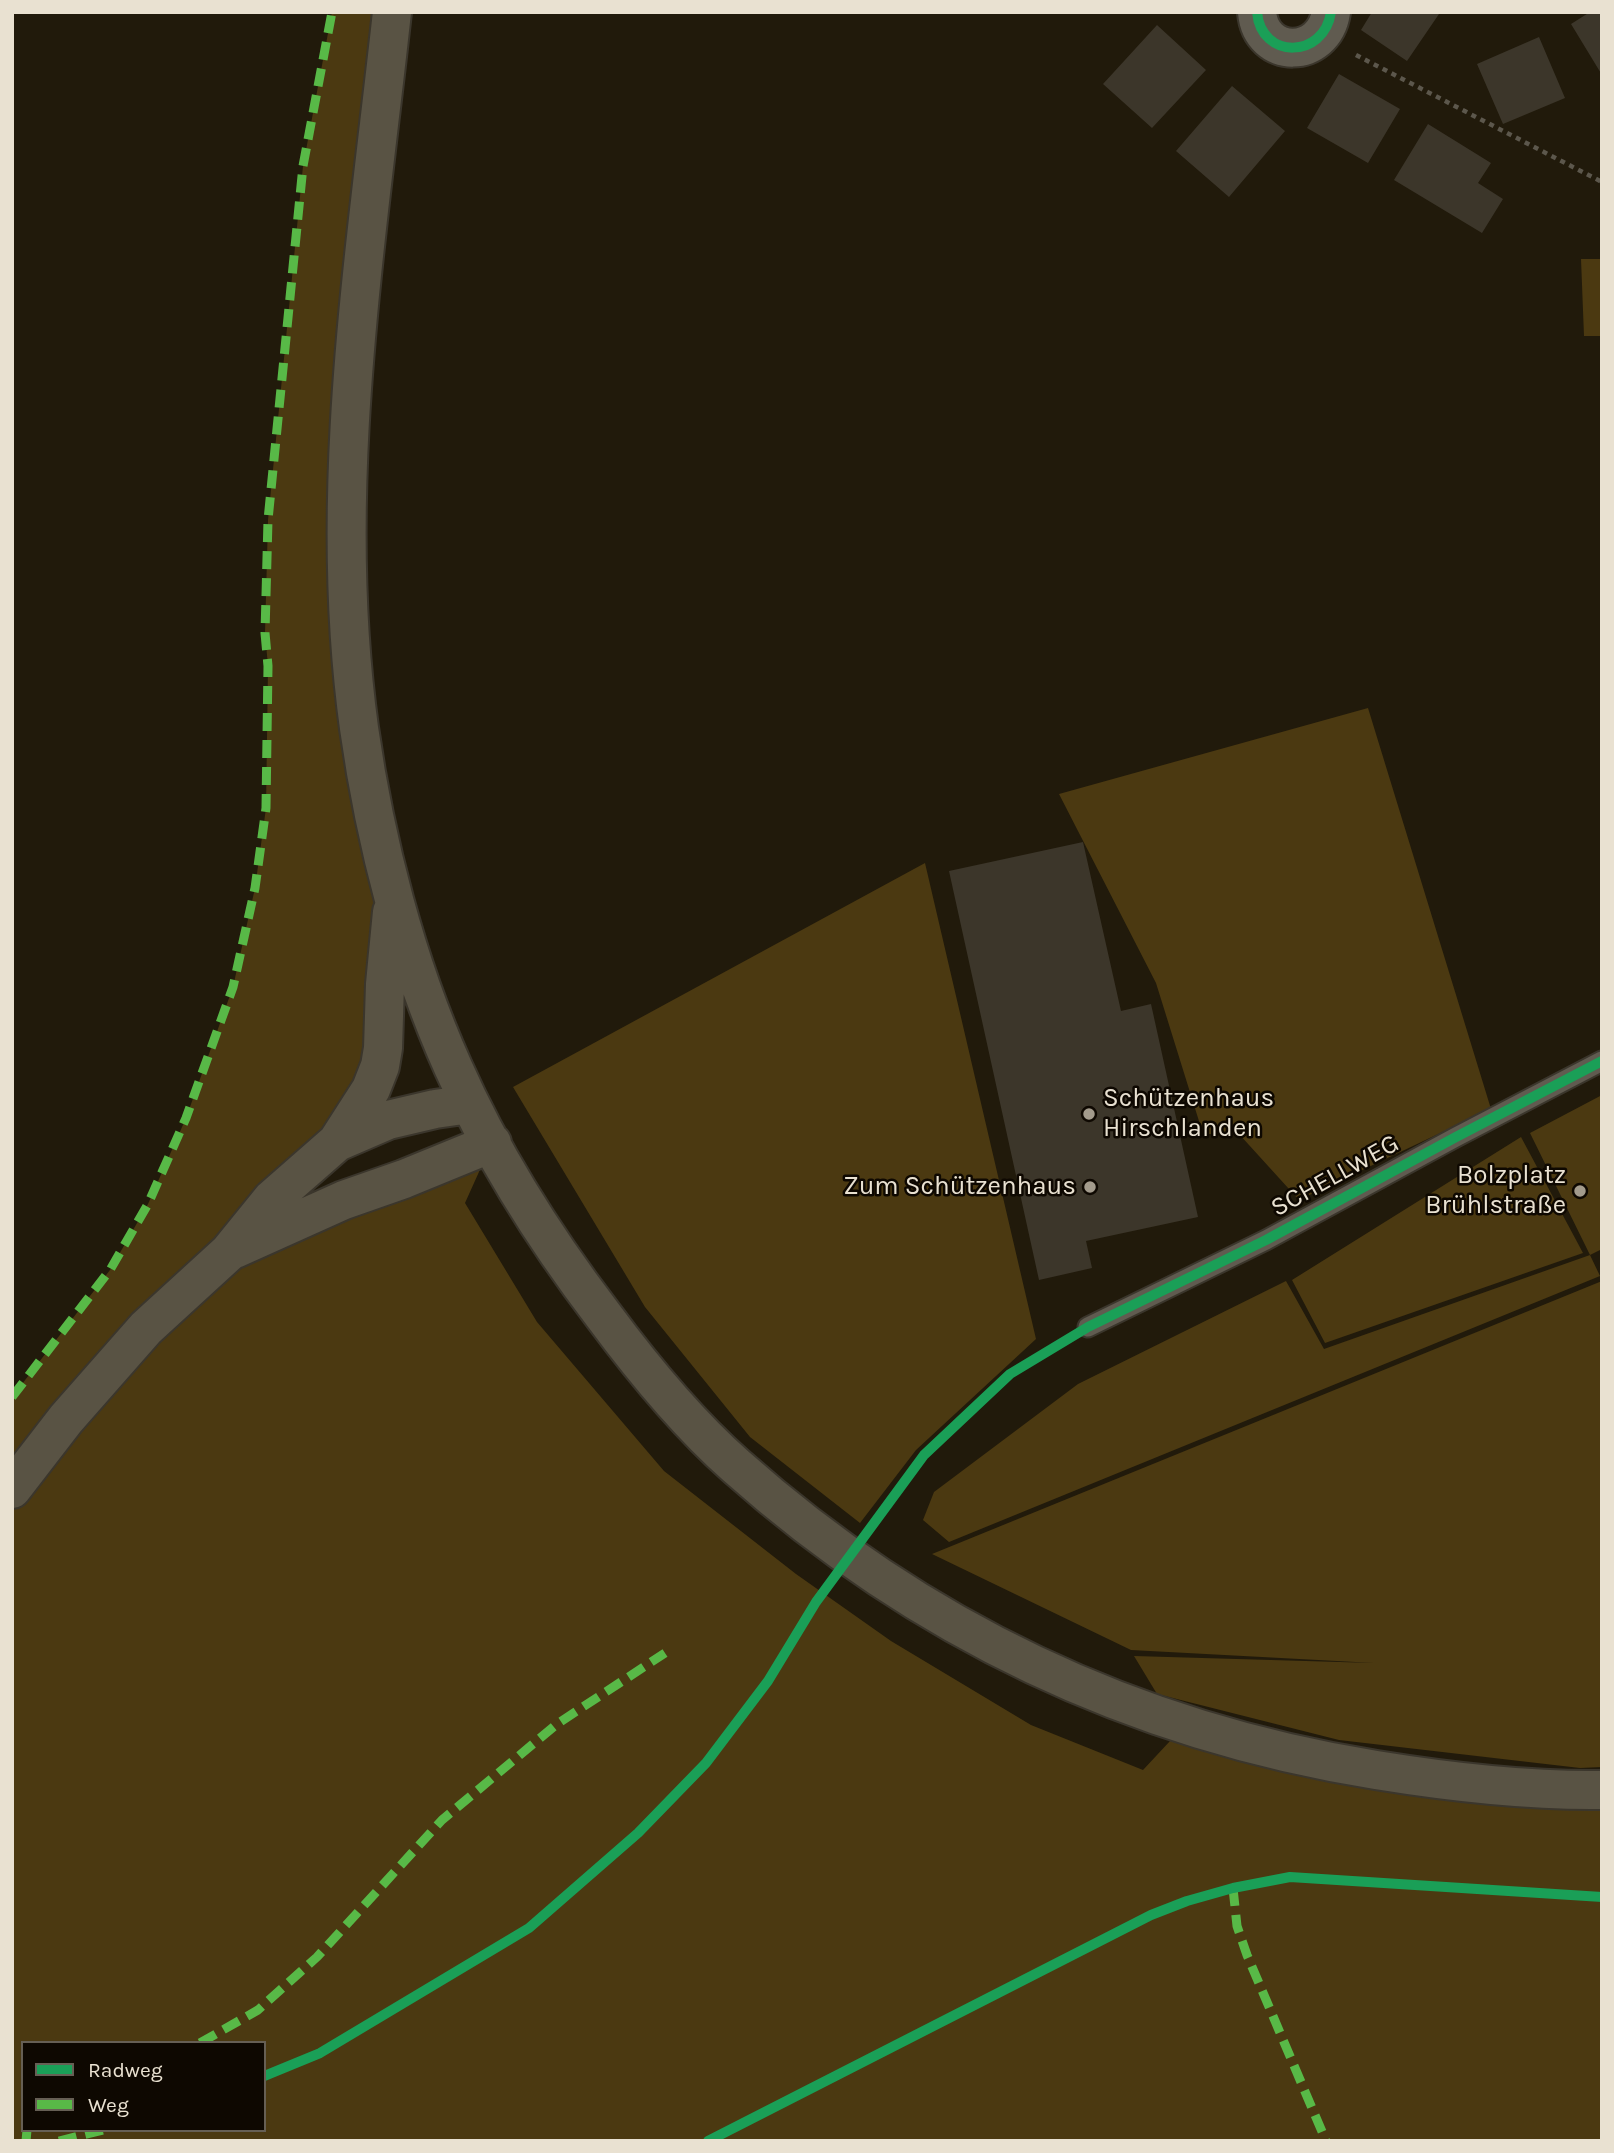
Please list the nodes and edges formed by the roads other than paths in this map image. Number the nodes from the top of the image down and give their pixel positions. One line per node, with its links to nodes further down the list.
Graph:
1 (392, 12): 4 (main road)
2 (1257, 12): 3 (street)
3 (1326, 25)
4 (394, 896): 6 (main road); 7 (main road)
5 (1602, 1061): 10 (lane, SCHELLWEG)
6 (470, 1104): 7 (main road); 8 (main road)
7 (337, 1142): 9 (main road)
8 (492, 1143): 9 (main road); 12 (main road)
9 (229, 1252): 11 (main road)
10 (1088, 1327)
11 (12, 1489)
12 (1602, 1790)

